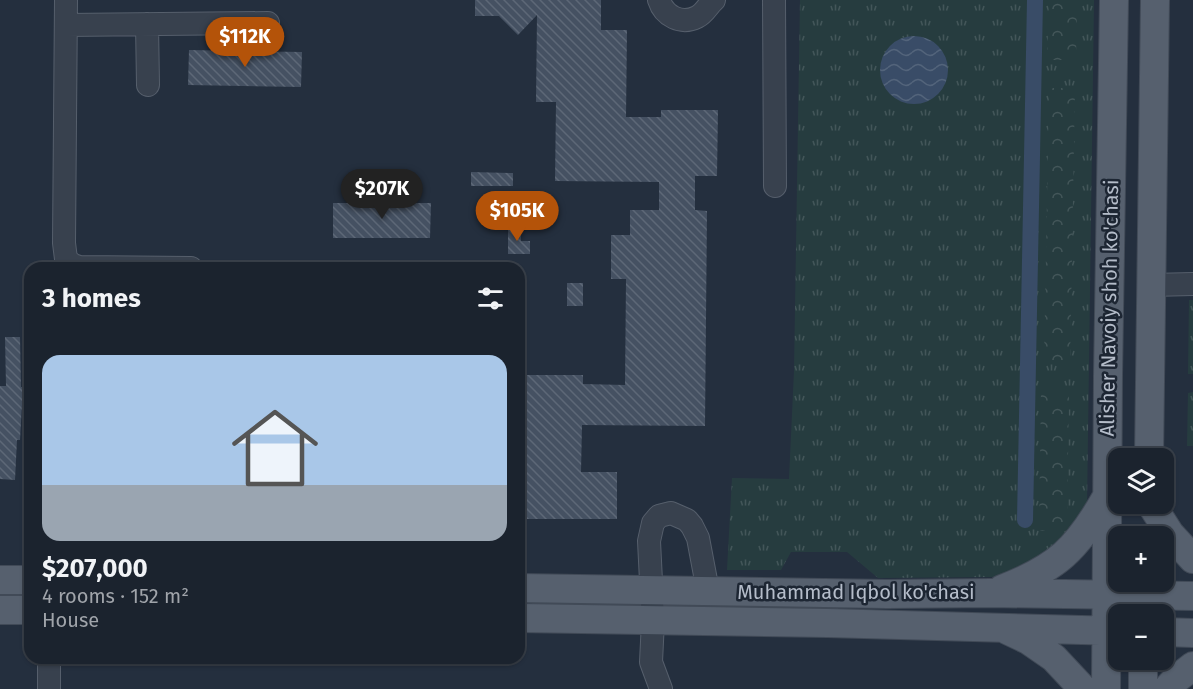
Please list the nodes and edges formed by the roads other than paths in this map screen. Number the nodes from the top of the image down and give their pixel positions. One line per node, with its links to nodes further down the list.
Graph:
1 (66, 0): 9 (street)
2 (659, 0): 3 (street)
3 (714, 0)
4 (774, 0): 11 (street)
5 (1114, 0): 16 (main road, Alisher Navoiy shoh ko'chasi)
6 (1155, 0): 14 (main road, Alisher Navoiy shoh ko'chasi)
7 (268, 23): 8 (street)
8 (147, 24): 9 (street); 10 (street)
9 (66, 25): 12 (street)
10 (148, 85)
11 (775, 186)
12 (64, 261)
13 (1193, 284): 14 (street)
14 (1152, 285): 15 (main road, Alisher Navoiy shoh ko'chasi)
15 (1149, 448)
16 (1107, 496): 24 (main road); 25 (main road, Alisher Navoiy shoh ko'chasi)
17 (1157, 514): 18 (main road)
18 (1193, 559)
19 (0, 580): 20 (main road)
20 (24, 580)
21 (525, 588): 22 (main road, Muhammad Iqbol ko'chasi)
22 (651, 591): 23 (main road, Muhammad Iqbol ko'chasi); 23 (street); 32 (street)
23 (708, 591): 24 (main road, Muhammad Iqbol ko'chasi)
24 (991, 593): 25 (main road, Muhammad Iqbol ko'chasi)
25 (1106, 594): 26 (main road, Muhammad Iqbol ko'chasi); 28 (main road, Alisher Navoiy shoh ko'chasi)
26 (1145, 597): 27 (main road, Muhammad Iqbol ko'chasi)
27 (1193, 597)
28 (1108, 606)
29 (0, 610): 30 (main road)
30 (24, 610)
31 (525, 618): 32 (main road, Muhammad Iqbol ko'chasi)
32 (653, 621): 33 (main road, Muhammad Iqbol ko'chasi); 42 (street)
33 (1002, 627): 34 (main road, Muhammad Iqbol ko'chasi); 43 (main road)
34 (1108, 631)
35 (1174, 632): 36 (main road)
36 (1193, 633)
37 (49, 664): 41 (street)
38 (1193, 666): 46 (main road)
39 (1108, 670): 44 (main road, Alisher Navoiy shoh ko'chasi)
40 (1143, 670): 45 (main road)
41 (49, 689)
42 (661, 689)
43 (1083, 689)
44 (1106, 689)
45 (1143, 689)
46 (1167, 689)

